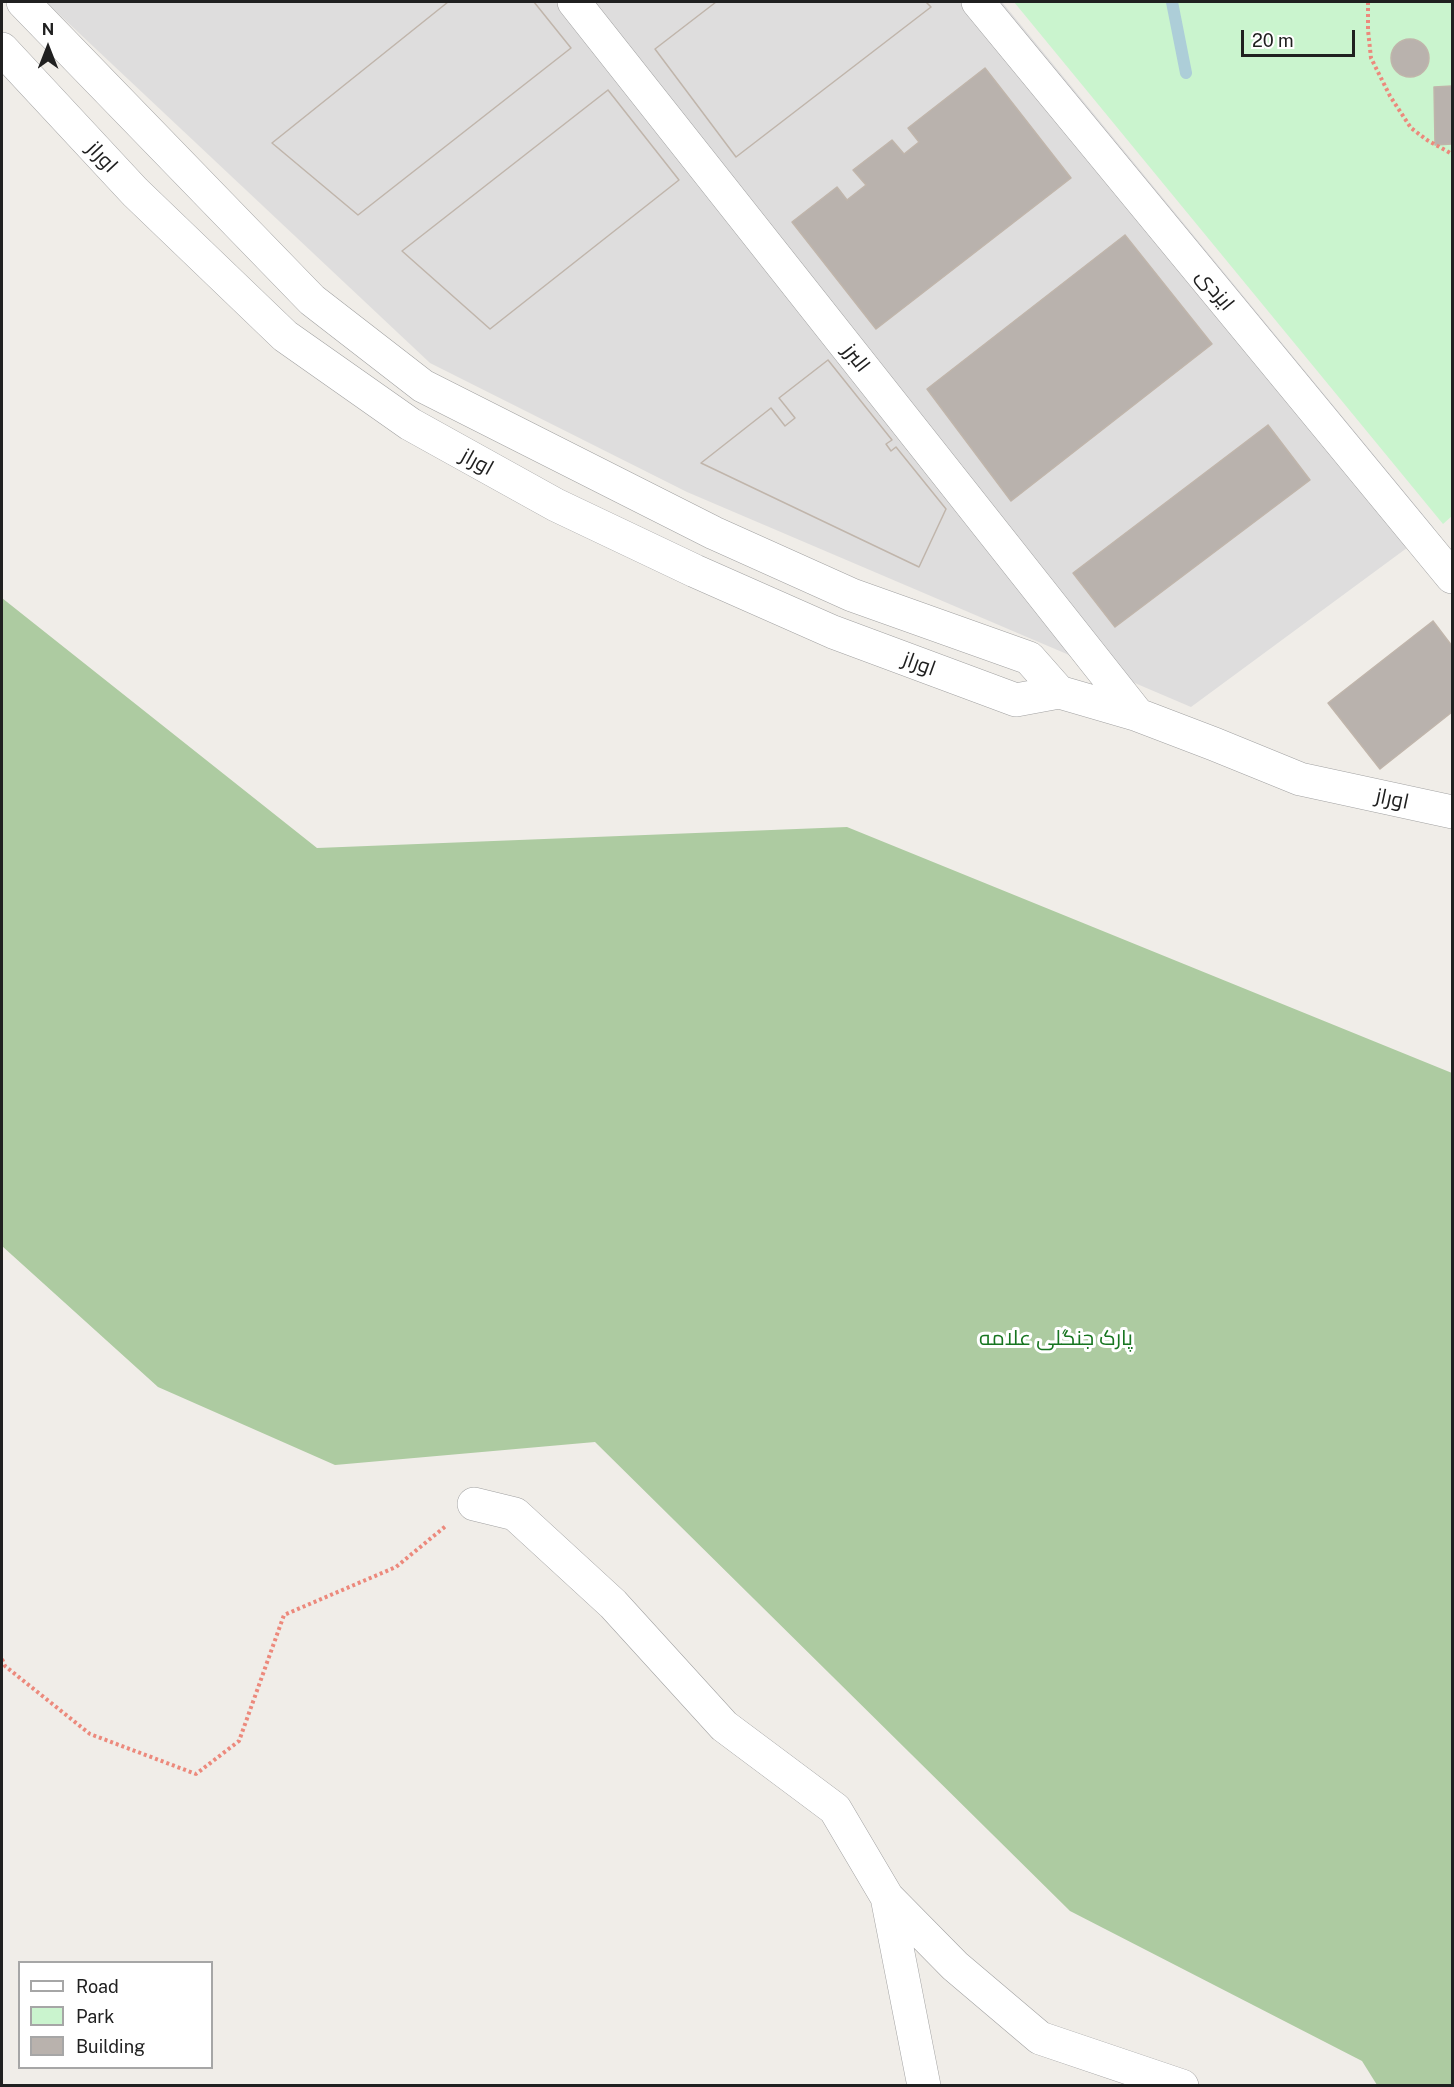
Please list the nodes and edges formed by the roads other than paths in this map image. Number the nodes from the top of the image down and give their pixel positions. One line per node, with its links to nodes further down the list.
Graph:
1 (23, 2): 6 (street, اوراز)
2 (573, 2): 7 (street, البرز)
3 (978, 2): 5 (street, ایزدی)
4 (2, 49): 6 (street, اوراز)
5 (1448, 563)
6 (1059, 692): 7 (street, اوراز)
7 (1138, 715): 8 (street, اوراز)
8 (1452, 812)
9 (474, 1504): 10 (street)
10 (887, 1897): 11 (street); 12 (street)
11 (924, 2085)
12 (1182, 2085)

